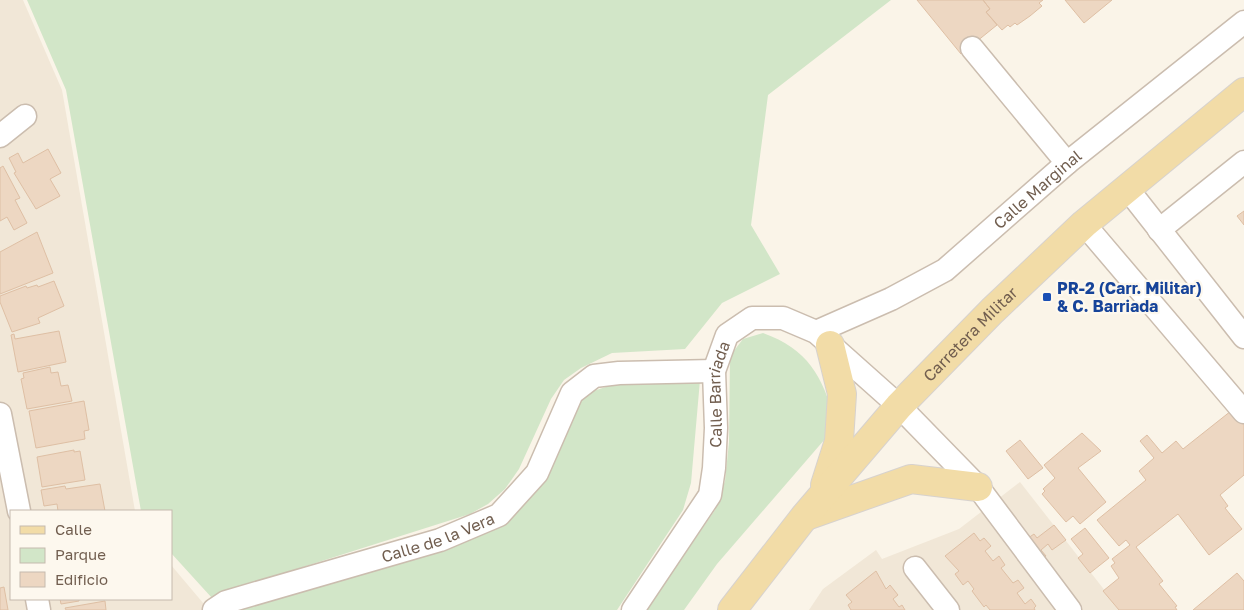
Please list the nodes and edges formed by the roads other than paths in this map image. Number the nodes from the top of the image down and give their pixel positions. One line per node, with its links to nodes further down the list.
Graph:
1 (1244, 22): 7 (street, Calle Marginal)
2 (972, 48): 7 (street)
3 (1244, 92): 8 (main road, Carretera Militar)
4 (25, 116): 5 (street)
5 (0, 136)
6 (1244, 162): 10 (street)
7 (1067, 163): 12 (street, Calle Marginal)
8 (1126, 188): 9 (main road, Carretera Militar); 10 (street)
9 (1084, 224): 14 (main road, Carretera Militar); 15 (street)
10 (1159, 230): 11 (street)
11 (1244, 337)
12 (823, 339): 13 (street, Calle Barriada); 14 (street, Calle Barriada); 18 (main road)
13 (714, 372): 21 (street, Calle de la Vera); 22 (street, Calle Barriada)
14 (899, 406): 17 (street, Calle Barriada); 18 (main road, Carretera Militar)
15 (1244, 412)
16 (0, 414): 19 (street)
17 (978, 487): 18 (main road); 25 (street, Calle Barriada)
18 (813, 506): 23 (main road, Carretera Militar)
19 (19, 510)
20 (915, 568): 24 (street)
21 (214, 610)
22 (633, 610)
23 (732, 610)
24 (948, 610)
25 (1070, 610)

